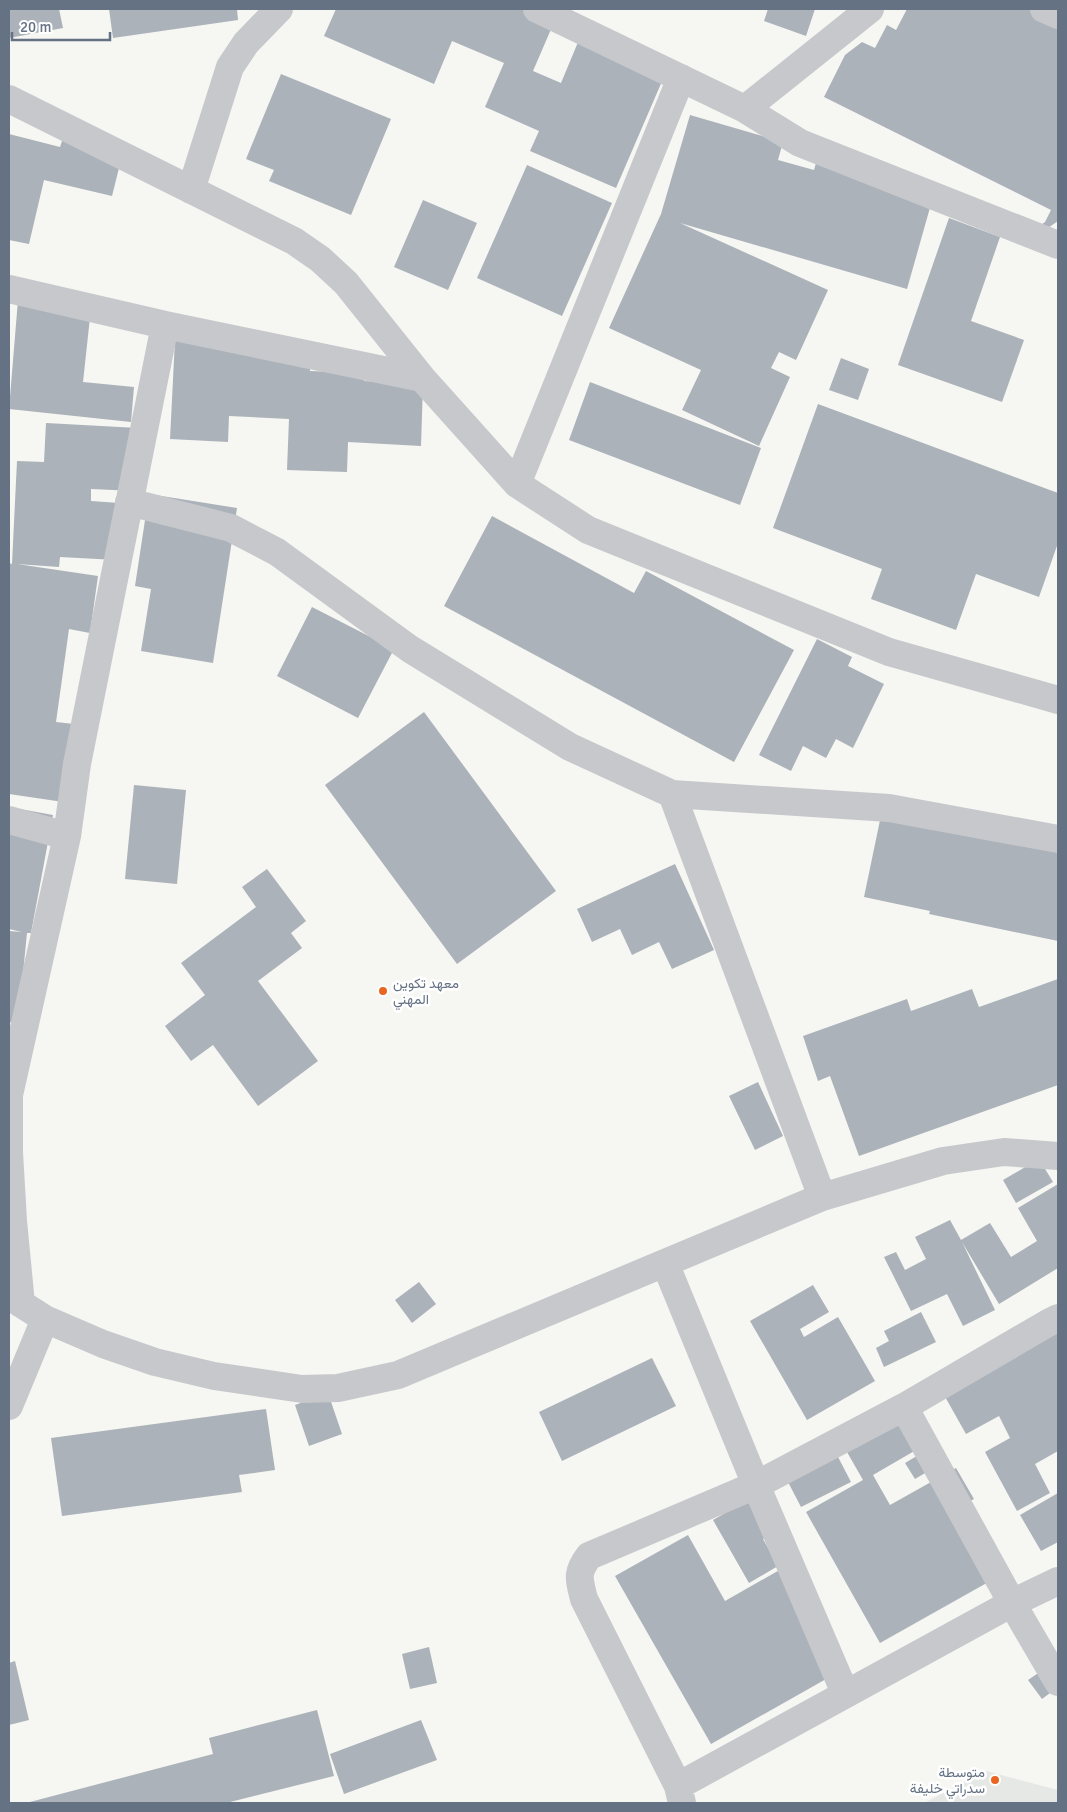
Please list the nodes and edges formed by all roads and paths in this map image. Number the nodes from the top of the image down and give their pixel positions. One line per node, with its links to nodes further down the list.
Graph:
1 (279, 9): 9 (street)
2 (537, 9): 6 (street)
3 (870, 9): 8 (street)
4 (1044, 9): 5 (street)
5 (1058, 15)
6 (681, 78): 8 (street); 14 (street)
7 (9, 99): 9 (street)
8 (745, 109): 10 (street)
9 (191, 190): 13 (street)
10 (1058, 245)
11 (9, 289): 12 (street)
12 (166, 325): 13 (street); 15 (street)
13 (422, 378): 14 (street)
14 (516, 484): 16 (street)
15 (129, 502): 17 (street); 19 (street)
16 (1058, 700)
17 (672, 794): 20 (street); 22 (street)
18 (9, 820): 19 (street)
19 (67, 836): 24 (street)
20 (1058, 839)
21 (1058, 1156): 22 (street)
22 (822, 1197): 23 (street)
23 (665, 1264): 26 (street); 29 (street)
24 (15, 1300): 26 (street)
25 (1058, 1318): 28 (street)
26 (45, 1320): 27 (street)
27 (9, 1406)
28 (904, 1407): 29 (street); 31 (street)
29 (756, 1485): 33 (street); 34 (street)
30 (1058, 1581): 31 (street)
31 (1012, 1603): 32 (street); 33 (street)
32 (1058, 1682)
33 (845, 1693): 34 (street)
34 (680, 1794)

